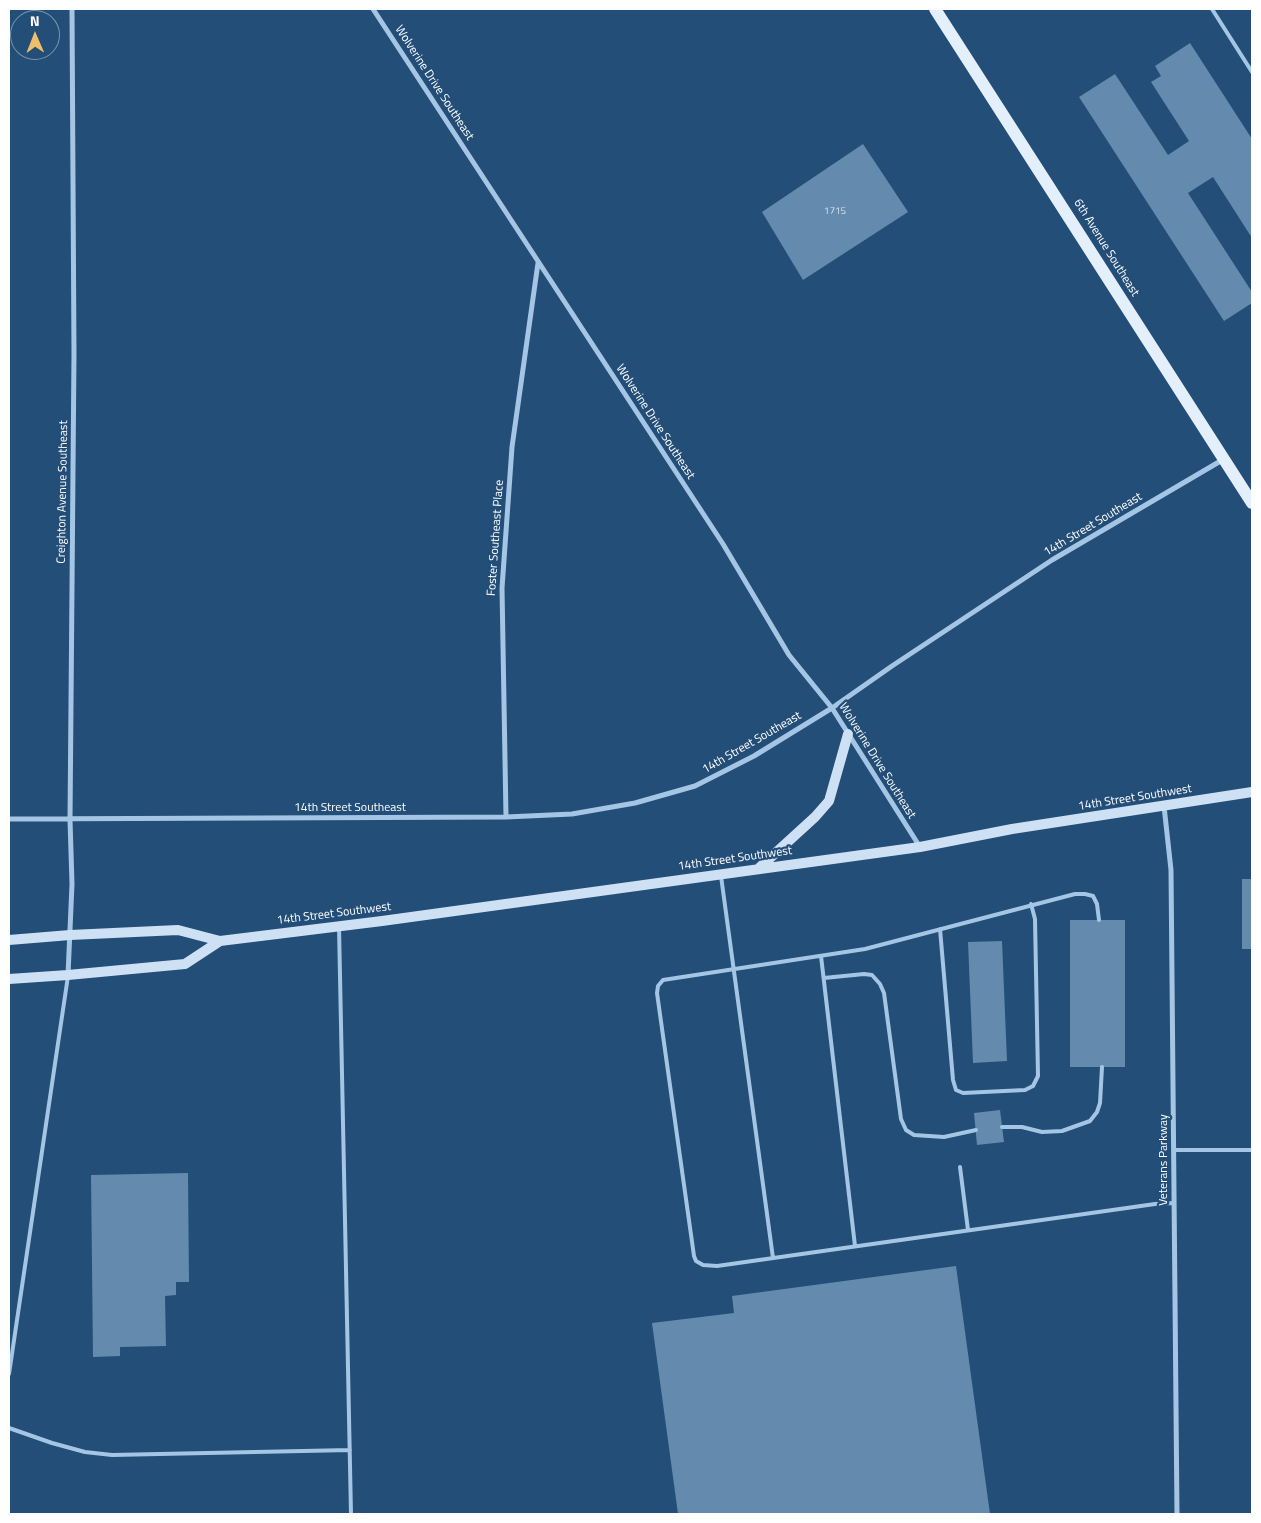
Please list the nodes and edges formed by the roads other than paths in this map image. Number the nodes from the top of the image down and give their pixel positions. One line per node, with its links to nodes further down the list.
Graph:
1 (72, 9): 15 (street, Creighton Avenue Southeast)
2 (373, 9): 6 (street, Wolverine Drive Southeast)
3 (935, 9): 7 (main road, 6th Avenue Southeast)
4 (1212, 9): 5 (lane)
5 (1252, 72)
6 (538, 262): 9 (street, Wolverine Drive Southeast); 13 (street, Foster Southeast Place)
7 (1224, 459): 8 (main road, 6th Avenue Southeast); 9 (street, 14th Street Southeast)
8 (1252, 503)
9 (832, 708): 10 (street, Wolverine Drive Southeast); 13 (street, 14th Street Southeast)
10 (848, 734): 16 (street, Wolverine Drive Southeast); 17 (main road)
11 (1252, 792): 12 (main road, 14th Street Southwest)
12 (1164, 806): 16 (main road, 14th Street Southwest); 34 (street, Veterans Parkway)
13 (506, 817): 15 (street, 14th Street Southeast)
14 (9, 819): 15 (street, 14th Street Southeast)
15 (70, 820): 23 (street, Creighton Avenue Southeast)
16 (920, 847): 17 (main road, 14th Street Southwest)
17 (758, 869): 18 (main road, 14th Street Southwest)
18 (721, 874): 21 (main road, 14th Street Southwest); 27 (lane)
19 (1031, 904): 20 (lane); 22 (lane); 22 (lane)
20 (1099, 920)
21 (339, 926): 25 (main road, 14th Street Southwest); 43 (lane)
22 (940, 929): 26 (lane)
23 (70, 935): 24 (main road, 14th Street Southwest); 25 (main road, 14th Street Southwest); 28 (street, Creighton Avenue Southeast)
24 (9, 940)
25 (220, 940): 28 (main road, 14th Street Southwest)
26 (821, 956): 27 (lane); 30 (lane)
27 (734, 969): 40 (lane); 40 (lane)
28 (68, 975): 29 (main road, 14th Street Southwest); 41 (lane)
29 (9, 978)
30 (824, 978): 33 (lane); 39 (lane)
31 (1102, 1067): 32 (lane)
32 (1002, 1127)
33 (976, 1130)
34 (1174, 1150): 35 (lane); 37 (street, Veterans Parkway)
35 (1252, 1150)
36 (960, 1167): 38 (lane)
37 (1174, 1203): 38 (lane); 45 (street, Veterans Parkway)
38 (968, 1230): 39 (lane)
39 (855, 1246): 40 (lane)
40 (773, 1258)
41 (9, 1374)
42 (9, 1428): 43 (lane)
43 (350, 1450): 44 (lane)
44 (351, 1514)
45 (1177, 1514)

